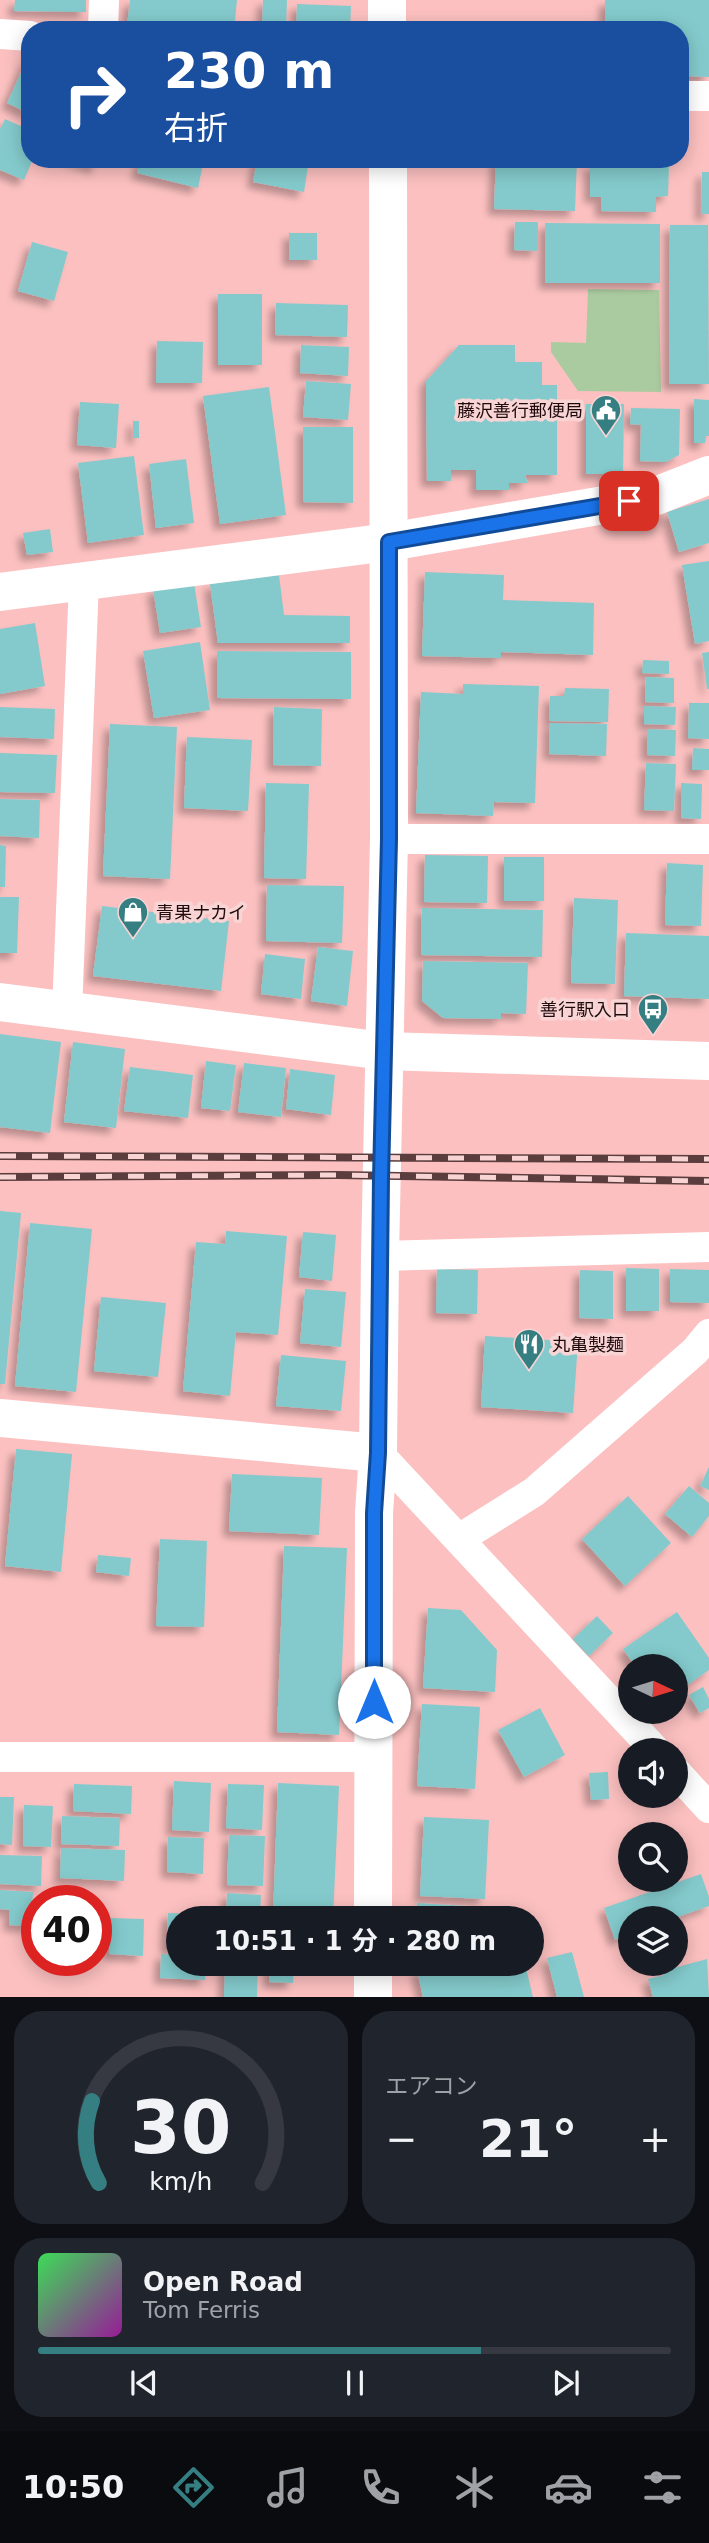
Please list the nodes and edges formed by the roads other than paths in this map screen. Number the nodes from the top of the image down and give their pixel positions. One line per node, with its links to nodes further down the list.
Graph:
1 (104, 0): 3 (street)
2 (387, 0): 4 (street)
3 (103, 21)
4 (387, 21)
5 (0, 34): 6 (street)
6 (21, 35)
7 (689, 96): 8 (street)
8 (709, 96)
9 (388, 168): 11 (street)
10 (709, 475): 11 (street)
11 (389, 542): 12 (street); 14 (street)
12 (84, 581): 13 (street); 17 (street)
13 (0, 593)
14 (389, 839): 15 (street); 18 (street)
15 (709, 839)
16 (0, 1002): 17 (street)
17 (67, 1012): 18 (street)
18 (384, 1051): 19 (street); 21 (street)
19 (709, 1061)
20 (709, 1247): 21 (street)
21 (380, 1256): 24 (street)
22 (709, 1334): 25 (street)
23 (0, 1418): 24 (street)
24 (378, 1453): 25 (street); 28 (street)
25 (459, 1539): 26 (street)
26 (644, 1738)
27 (0, 1757): 28 (street)
28 (374, 1757): 31 (street)
29 (688, 1785): 30 (street)
30 (709, 1808)
31 (373, 1906)
32 (373, 1976): 33 (street)
33 (373, 1997)

